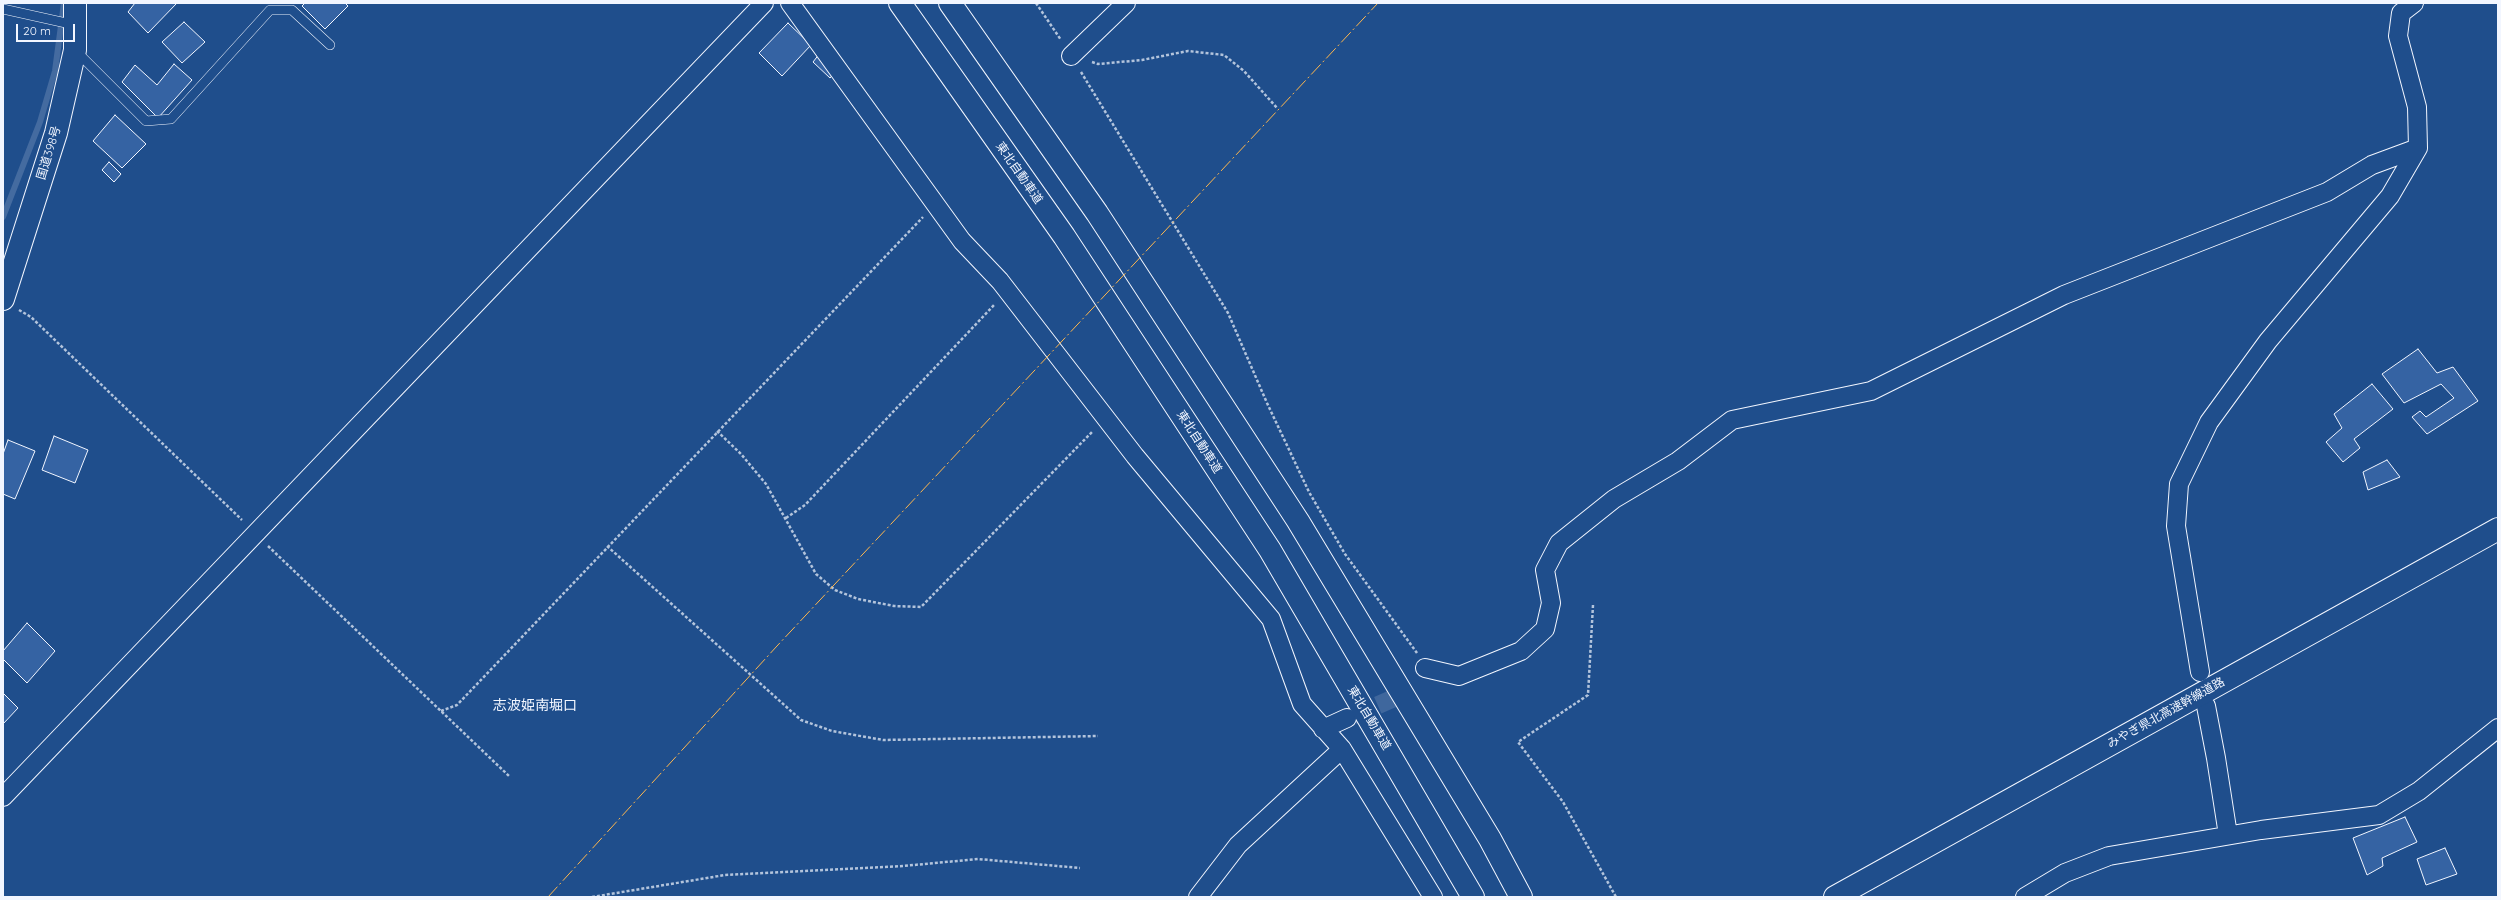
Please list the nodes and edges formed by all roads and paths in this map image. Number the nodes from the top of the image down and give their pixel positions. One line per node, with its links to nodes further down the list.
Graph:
1 (75, 3): 10 (main road, 国道398号)
2 (764, 3): 34 (street)
3 (790, 3): 16 (street)
4 (900, 3): 40 (main road, 東北自動車道)
5 (950, 3): 41 (main road)
6 (1036, 3): 13 (path)
7 (1126, 3): 13 (street)
8 (2414, 3): 15 (street)
9 (3, 9): 10 (lane)
10 (74, 25): 12 (main road, 国道398号)
11 (330, 45): 12 (lane)
12 (75, 50): 18 (main road, 国道398号)
13 (1071, 56): 14 (path); 25 (path)
14 (1276, 108)
15 (2418, 148): 25 (street); 26 (street)
16 (936, 204): 17 (street); 20 (path)
17 (1007, 290): 19 (street); 21 (path)
18 (3, 299)
19 (1106, 418): 21 (path); 31 (street)
20 (717, 432): 21 (path); 23 (path)
21 (786, 518)
22 (2498, 529): 43 (main road, みやぎ県北高速幹線道路)
23 (607, 546): 28 (path); 32 (path)
24 (1593, 605): 42 (path)
25 (1425, 668)
26 (2200, 672)
27 (2206, 706): 35 (street)
28 (441, 711)
29 (1346, 718): 31 (street)
30 (2498, 728): 35 (street)
31 (1323, 729): 33 (street)
32 (1098, 736)
33 (1342, 749): 38 (street); 39 (street)
34 (3, 797)
35 (2228, 835): 44 (street)
36 (1080, 868): 37 (path)
37 (592, 897)
38 (1198, 897)
39 (1433, 897)
40 (1473, 897)
41 (1521, 897)
42 (1616, 897)
43 (1835, 897)
44 (2026, 897)

